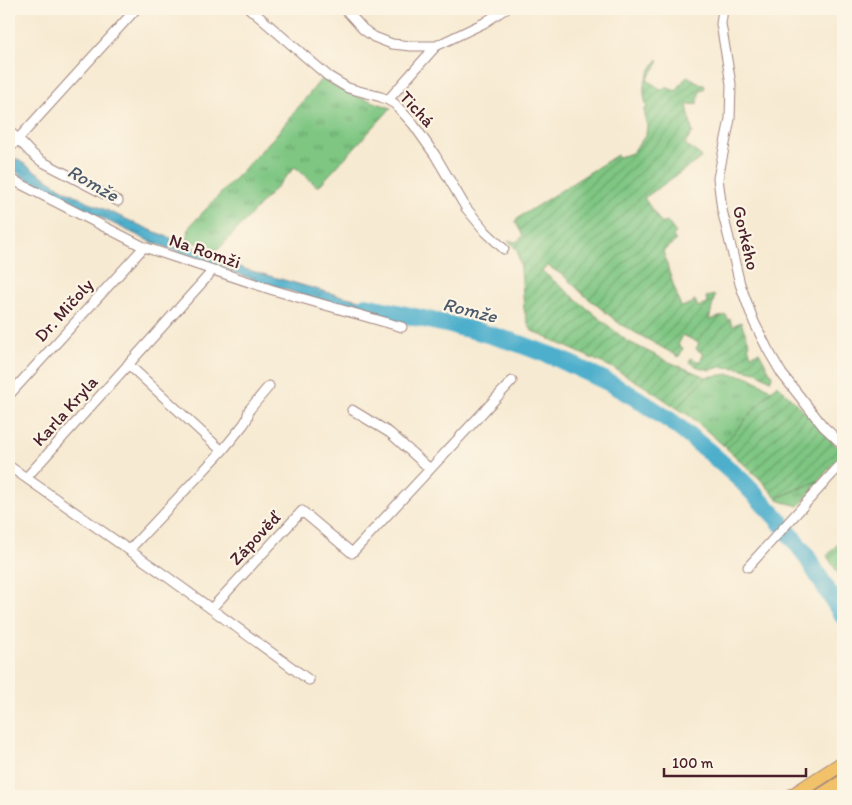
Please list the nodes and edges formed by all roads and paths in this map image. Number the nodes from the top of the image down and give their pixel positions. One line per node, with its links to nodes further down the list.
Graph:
1 (136, 9): 9 (street)
2 (250, 9): 7 (street, Tichá)
3 (344, 9): 6 (street)
4 (505, 9): 6 (street)
5 (724, 9): 21 (street, Gorkého)
6 (436, 46): 7 (street)
7 (388, 100): 13 (street, Tichá)
8 (9, 132): 9 (street)
9 (13, 144): 11 (street)
10 (9, 178): 12 (street, Na Romži)
11 (118, 201)
12 (144, 247): 14 (street, Na Romži); 19 (street, Dr. Mičoly)
13 (504, 249)
14 (212, 270): 15 (street, Na Romži); 16 (street, Karla Kryla)
15 (402, 327)
16 (128, 364): 22 (street); 26 (street, Karla Kryla)
17 (512, 381): 25 (street, Zápověď)
18 (269, 386): 22 (street)
19 (9, 395)
20 (352, 410): 25 (street)
21 (843, 445)
22 (222, 451): 27 (street)
23 (843, 462): 28 (street)
24 (9, 466): 26 (street)
25 (430, 469): 29 (street, Zápověď)
26 (26, 478): 27 (street)
27 (129, 550): 29 (street)
28 (748, 567)
29 (211, 609): 30 (street)
30 (310, 680)
31 (843, 763): 33 (highway)
32 (843, 782): 34 (highway)
33 (792, 796)
34 (821, 796)

